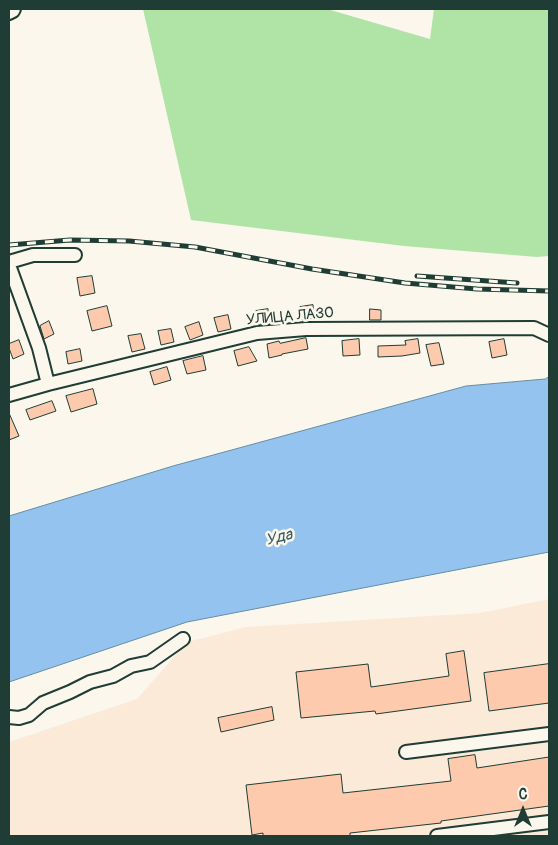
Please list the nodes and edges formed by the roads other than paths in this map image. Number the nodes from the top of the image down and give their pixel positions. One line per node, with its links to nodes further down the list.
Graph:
1 (14, 9): 2 (street)
2 (9, 13)
3 (75, 255): 4 (street)
4 (9, 263): 6 (street)
5 (549, 336): 6 (street, УЛИЦА ЛАЗО)
6 (48, 384): 7 (street, УЛИЦА ЛАЗО)
7 (9, 395)
8 (183, 639): 9 (street)
9 (9, 716)
10 (549, 734): 11 (street)
11 (406, 752)
12 (549, 822): 13 (street)
13 (437, 836)

